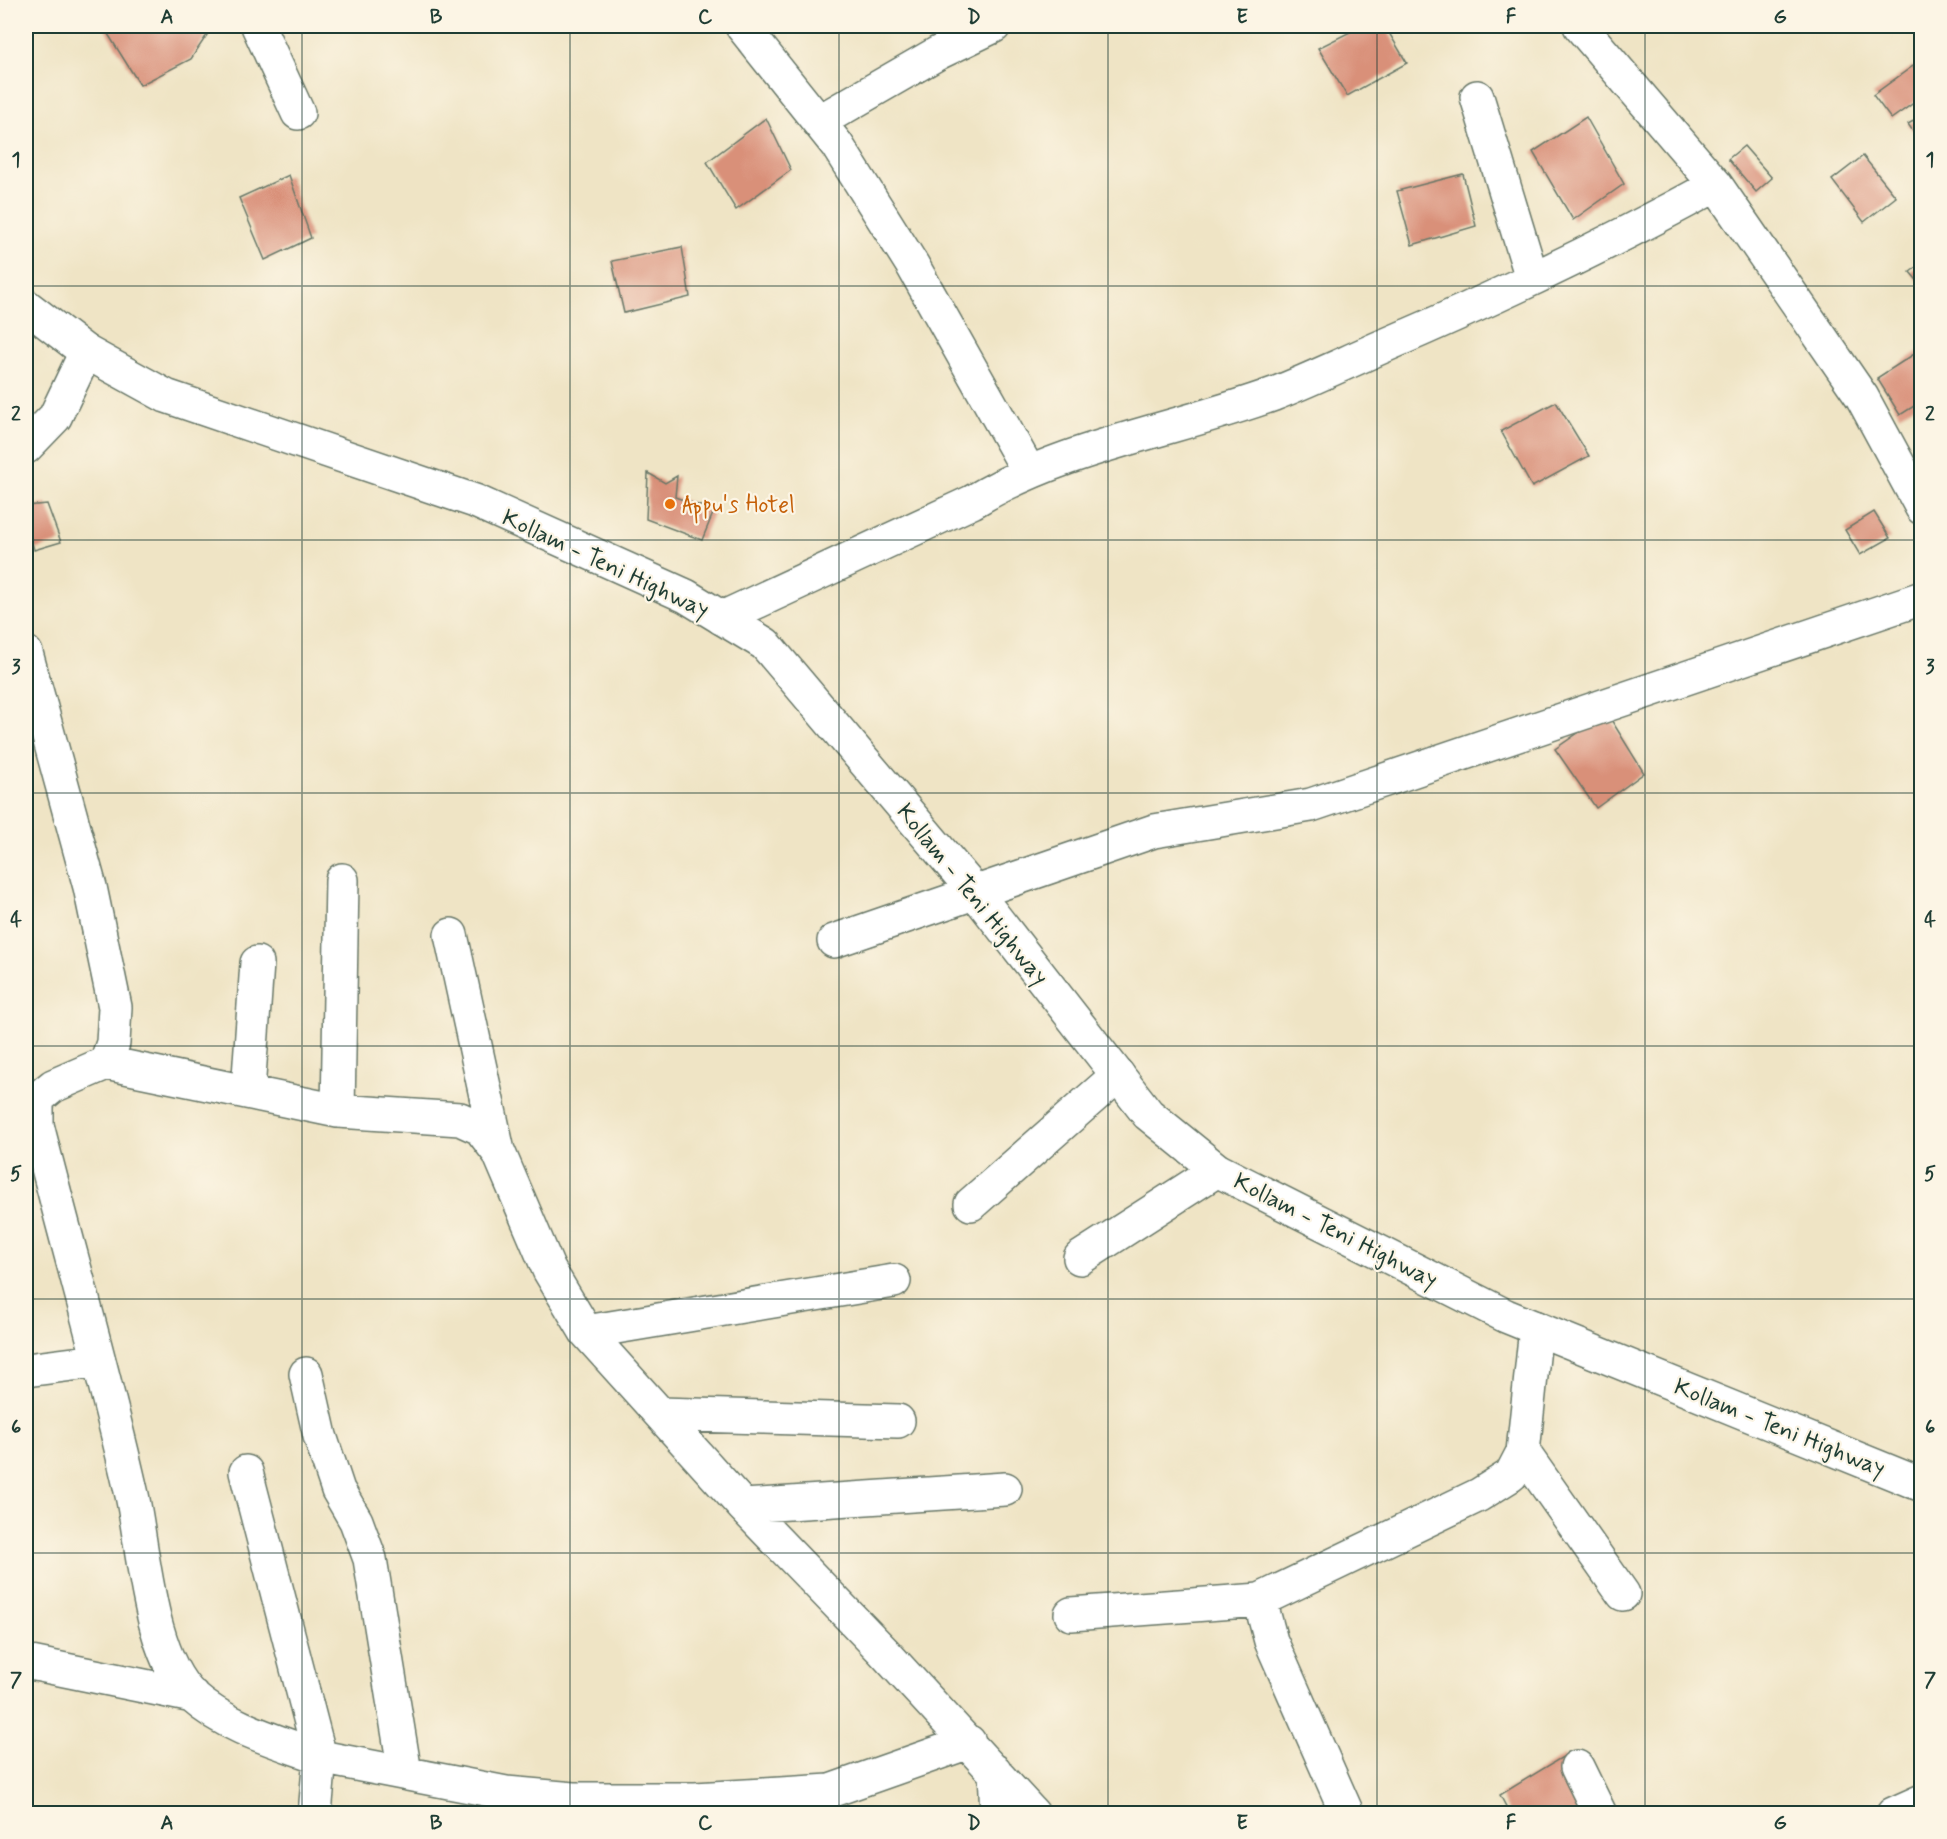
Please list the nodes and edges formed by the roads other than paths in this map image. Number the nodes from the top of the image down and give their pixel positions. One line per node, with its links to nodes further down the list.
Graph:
1 (258, 26): 6 (street)
2 (742, 26): 7 (street)
3 (994, 26): 7 (street)
4 (1580, 26): 8 (street)
5 (1477, 97): 9 (street)
6 (298, 113)
7 (820, 121): 13 (street)
8 (1716, 185): 9 (street); 14 (street)
9 (1532, 278): 13 (street)
10 (26, 306): 11 (street, Kollam - Teni Highway)
11 (86, 352): 12 (street); 16 (street, Kollam - Teni Highway)
12 (26, 447)
13 (1029, 472): 16 (street)
14 (1922, 508)
15 (1922, 598): 19 (street)
16 (722, 618): 19 (street, Kollam - Teni Highway)
17 (26, 653): 23 (street)
18 (342, 880): 27 (street)
19 (975, 892): 21 (street); 24 (street, Kollam - Teni Highway)
20 (451, 935): 28 (street)
21 (834, 941)
22 (257, 963): 25 (street)
23 (106, 1063): 25 (street); 26 (street)
24 (1118, 1075): 29 (street, Kollam - Teni Highway); 30 (street)
25 (248, 1091): 27 (street)
26 (31, 1100): 35 (street)
27 (339, 1111): 28 (street)
28 (499, 1153): 34 (street)
29 (1217, 1170): 31 (street); 33 (street, Kollam - Teni Highway)
30 (971, 1204)
31 (1080, 1258)
32 (894, 1281): 34 (street)
33 (1536, 1328): 40 (street); 42 (street, Kollam - Teni Highway)
34 (586, 1332): 38 (street)
35 (97, 1361): 36 (street); 49 (street)
36 (26, 1370)
37 (306, 1374): 54 (street)
38 (660, 1414): 39 (street); 44 (street)
39 (898, 1421)
40 (1523, 1452): 45 (street); 46 (street)
41 (246, 1472): 51 (street)
42 (1922, 1485)
43 (1005, 1489): 44 (street)
44 (743, 1506): 50 (street)
45 (1623, 1594)
46 (1260, 1600): 47 (street); 56 (street)
47 (1071, 1614)
48 (26, 1662): 49 (street)
49 (193, 1696): 51 (street)
50 (969, 1742): 53 (street); 54 (street)
51 (320, 1757): 54 (street); 57 (street)
52 (1577, 1767): 60 (street)
53 (995, 1772): 58 (street); 59 (street)
54 (405, 1773)
55 (1922, 1801): 61 (street)
56 (1341, 1813)
57 (315, 1814)
58 (997, 1814)
59 (1034, 1814)
60 (1600, 1814)
61 (1893, 1814)

